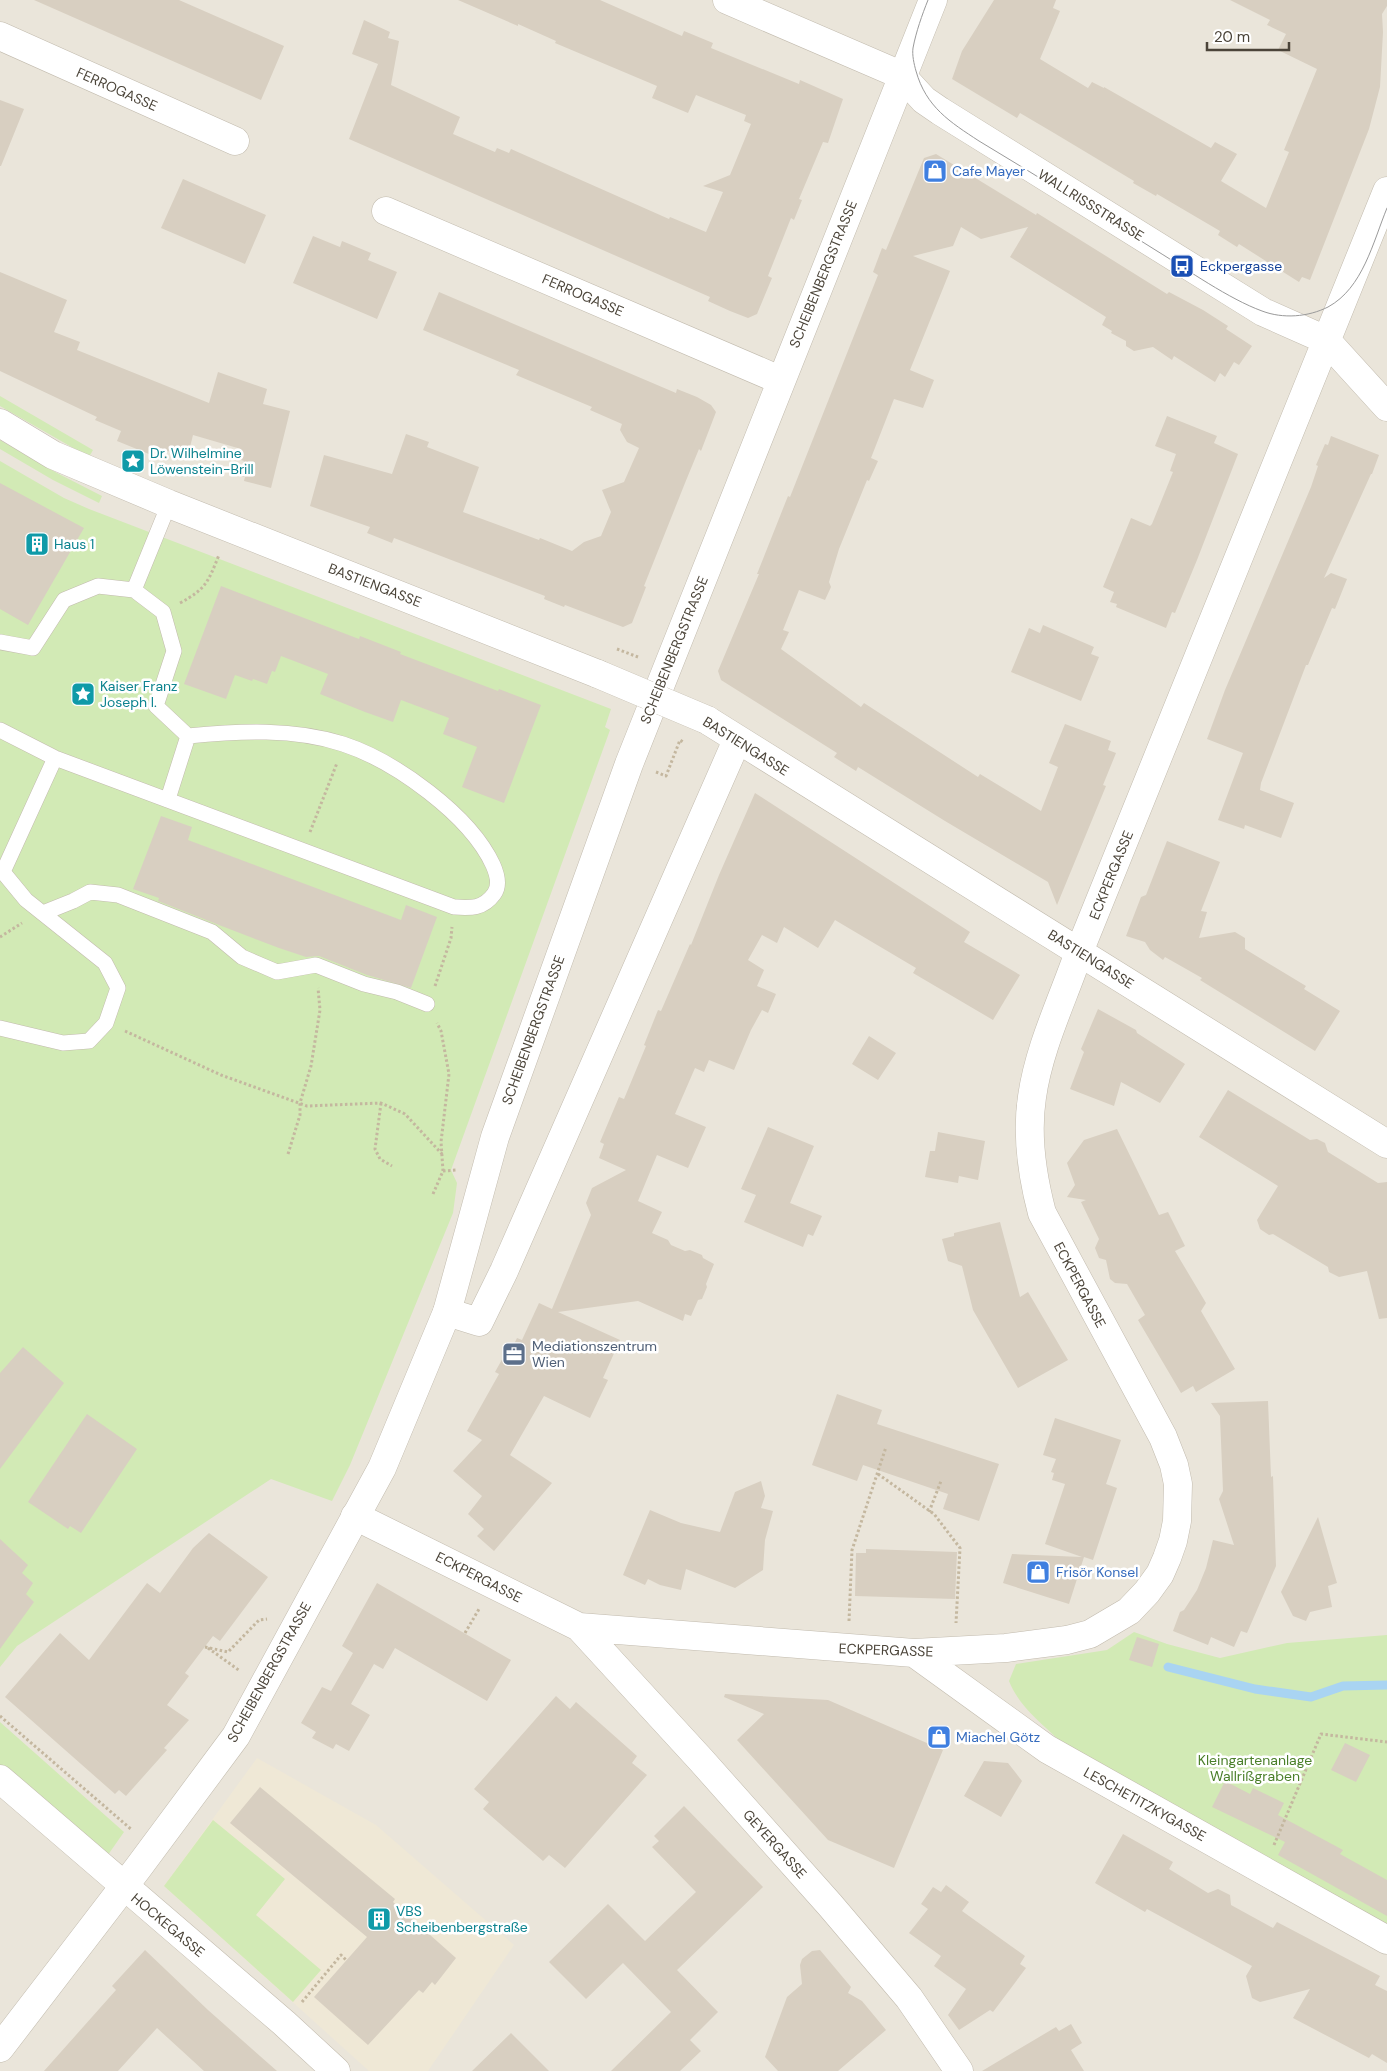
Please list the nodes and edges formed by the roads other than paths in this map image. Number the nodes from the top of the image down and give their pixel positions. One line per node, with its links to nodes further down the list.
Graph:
1 (726, 0): 4 (street, WALLRISSSTRASSE)
2 (933, 0): 4 (street, SCHEIBENBERGSTRASSE)
3 (0, 36): 5 (street, FERROGASSE)
4 (902, 76): 8 (street, WALLRISSSTRASSE); 9 (street, SCHEIBENBERGSTRASSE)
5 (235, 141)
6 (1387, 190): 8 (street, ECKPERGASSE)
7 (386, 211): 9 (street, FERROGASSE)
8 (1326, 340): 10 (street, WALLRISSSTRASSE); 21 (street, ECKPERGASSE)
9 (780, 380): 25 (street, SCHEIBENBERGSTRASSE)
10 (1387, 407)
11 (0, 423): 12 (street, BASTIENGASSE)
12 (170, 504): 13 (lane); 17 (street, BASTIENGASSE, bridge)
13 (134, 590): 14 (lane); 16 (lane)
14 (0, 642)
15 (0, 730): 18 (lane)
16 (188, 736): 19 (lane); 19 (lane)
17 (737, 740): 21 (street, BASTIENGASSE); 25 (street)
18 (55, 758): 19 (lane); 20 (lane)
19 (168, 799)
20 (43, 913): 22 (lane); 23 (lane)
21 (1080, 952): 24 (street, BASTIENGASSE); 28 (street, ECKPERGASSE)
22 (427, 1004)
23 (0, 1028)
24 (1387, 1144)
25 (448, 1312): 26 (street, SCHEIBENBERGSTRASSE)
26 (355, 1516): 27 (street, ECKPERGASSE); 30 (street, SCHEIBENBERGSTRASSE)
27 (578, 1628): 28 (street, ECKPERGASSE); 34 (street, GEYERGASSE)
28 (914, 1653): 31 (street, LESCHETITZKYGASSE)
29 (0, 1779): 30 (street, HOCKEGASSE)
30 (124, 1887): 32 (street, SCHEIBENBERGSTRASSE); 33 (street, HOCKEGASSE)
31 (1387, 1940)
32 (0, 2048)
33 (336, 2071)
34 (959, 2071)

